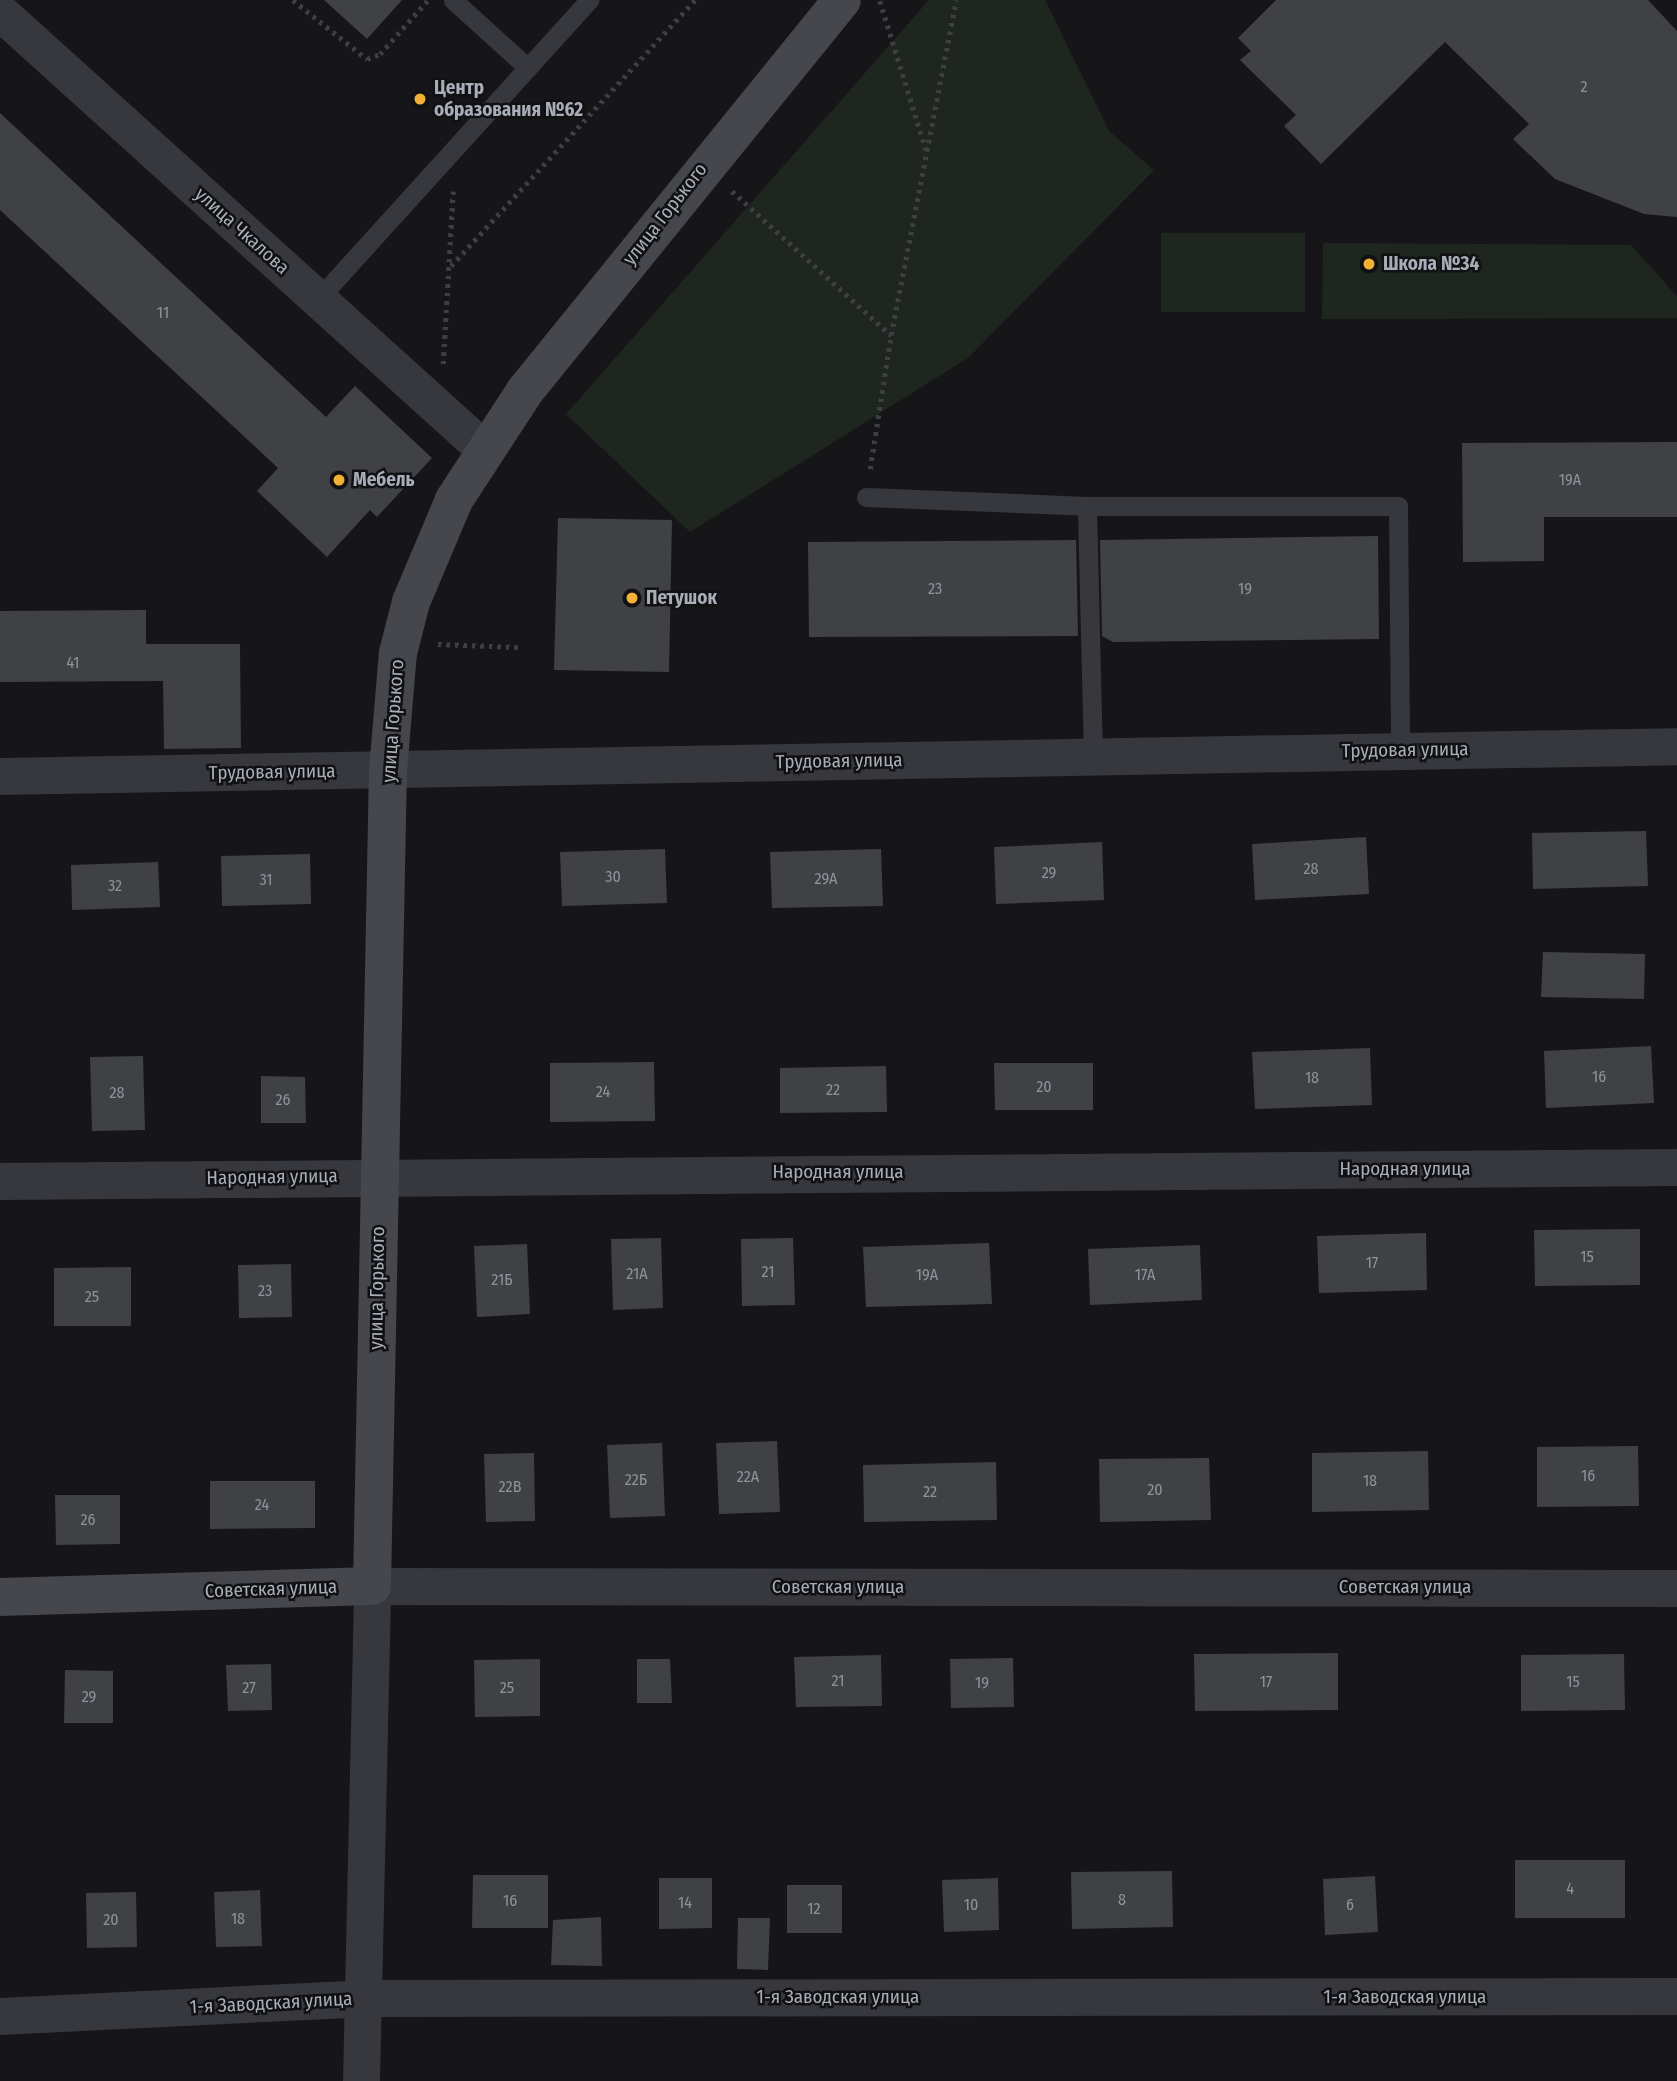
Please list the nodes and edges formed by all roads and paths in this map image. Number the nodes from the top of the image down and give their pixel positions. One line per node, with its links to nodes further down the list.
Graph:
1 (293, 0): 2 (path)
2 (427, 0)
3 (453, 0): 10 (lane)
4 (589, 0): 10 (lane)
5 (695, 0): 14 (path)
6 (842, 0): 18 (street, улица Горького)
7 (880, 0): 12 (path)
8 (956, 0): 12 (path)
9 (0, 12): 15 (street, улица Чкалова)
10 (528, 68): 11 (lane)
11 (454, 148): 14 (path); 15 (lane)
12 (927, 150): 16 (path)
13 (730, 189): 16 (path)
14 (451, 266): 17 (path)
15 (318, 299): 17 (street, улица Чкалова)
16 (891, 335): 19 (path)
17 (439, 409): 18 (street, улица Чкалова)
18 (484, 449): 26 (street, улица Горького)
19 (866, 498): 20 (lane)
20 (1087, 506): 24 (lane); 25 (lane)
21 (427, 643): 22 (path)
22 (517, 647)
23 (1677, 746): 24 (street, Трудовая улица)
24 (1400, 749): 25 (street, Трудовая улица)
25 (1093, 756): 26 (street, Трудовая улица)
26 (388, 771): 27 (street, Трудовая улица); 29 (street, улица Горького)
27 (0, 776)
28 (1677, 1167): 29 (street, Народная улица)
29 (379, 1175): 30 (street, Народная улица); 31 (street, улица Горького)
30 (0, 1181)
31 (372, 1587): 32 (street, Советская улица); 33 (street, Советская улица); 35 (street)
32 (1677, 1588)
33 (0, 1597)
34 (1677, 1996): 35 (street, 1-я Заводская улица)
35 (365, 1998): 36 (street, 1-я Заводская улица); 37 (street)
36 (0, 2016)
37 (361, 2081)

